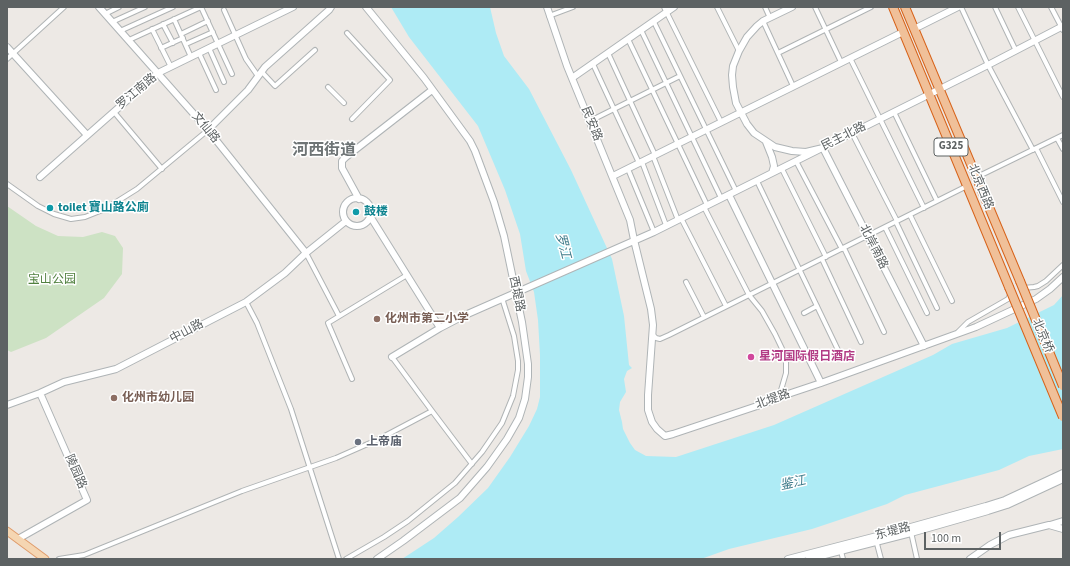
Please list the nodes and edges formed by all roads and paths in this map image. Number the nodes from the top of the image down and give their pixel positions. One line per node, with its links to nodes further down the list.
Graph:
1 (64, 7): 62 (street)
2 (99, 7): 27 (street, 文仙路)
3 (119, 7): 27 (street)
4 (145, 7): 33 (street)
5 (173, 7): 41 (street)
6 (201, 7): 30 (street); 31 (street)
7 (293, 7): 45 (street, 罗江南路)
8 (330, 7): 72 (street)
9 (366, 7): 81 (street, 西堤路)
10 (547, 7): 28 (street, 民安路)
11 (573, 7): 28 (street)
12 (674, 7): 26 (street)
13 (716, 7): 57 (street)
14 (765, 7): 29 (street)
15 (792, 7): 29 (street)
16 (815, 7): 37 (street)
17 (871, 7): 37 (street)
18 (893, 7): 43 (highway, 北京西路 / G325)
19 (905, 7): 38 (highway, 北京西路 / G325)
20 (958, 7): 38 (street)
21 (961, 7): 68 (street)
22 (995, 7): 58 (street)
23 (1018, 7): 49 (street)
24 (1051, 7): 36 (street)
25 (224, 10): 45 (street)
26 (665, 10): 34 (street); 94 (street)
27 (105, 14): 33 (street, 文仙路)
28 (549, 16): 74 (street, 民安路)
29 (770, 18): 32 (street)
30 (174, 19): 35 (street); 46 (street)
31 (208, 21): 42 (street); 46 (street)
32 (763, 21): 57 (street); 61 (street)
33 (112, 22): 41 (street, 文仙路)
34 (654, 22): 40 (street); 73 (street)
35 (163, 24): 39 (street); 50 (street)
36 (1062, 28): 49 (street, 民主北路)
37 (826, 29): 61 (street); 66 (street)
38 (914, 29): 79 (highway, 北京西路 / G325)
39 (152, 30): 48 (street); 54 (street)
40 (641, 30): 47 (street); 76 (street)
41 (120, 31): 48 (street, 文仙路)
42 (213, 32): 51 (street); 52 (street)
43 (903, 32): 64 (street); 83 (highway, 北京西路 / G325)
44 (347, 33): 91 (street)
45 (236, 35): 52 (street, 罗江南路); 72 (street)
46 (182, 36): 50 (street); 51 (street)
47 (628, 39): 60 (street); 82 (street)
48 (129, 40): 70 (street, 文仙路)
49 (1035, 41): 58 (street, 民主北路); 84 (street)
50 (173, 43): 54 (street)
51 (186, 44): 63 (street)
52 (218, 44): 55 (street, 罗江南路); 71 (street)
53 (7, 47): 62 (street)
54 (162, 48): 69 (street)
55 (209, 48): 59 (street, 罗江南路); 75 (street)
56 (315, 50): 72 (street)
57 (738, 51): 89 (street)
58 (1016, 51): 68 (street, 民主北路)
59 (199, 53): 63 (street, 罗江南路); 80 (street)
60 (608, 53): 67 (street); 85 (street)
61 (778, 53): 77 (street)
62 (13, 54): 65 (street); 98 (street)
63 (192, 57): 69 (street, 罗江南路)
64 (850, 58): 66 (street); 92 (street)
65 (7, 59)
66 (841, 62): 77 (street)
67 (592, 64): 74 (street); 87 (street)
68 (988, 65): 79 (street, 民主北路); 105 (street)
69 (171, 67): 70 (street, 罗江南路)
70 (158, 73): 88 (street, 罗江南路); 95 (street, 文仙路)
71 (232, 74)
72 (260, 74): 95 (street)
73 (680, 76): 76 (street); 96 (street)
74 (572, 78): 93 (street, 民安路)
75 (224, 82)
76 (666, 83): 82 (street); 100 (street)
77 (793, 86): 89 (street)
78 (328, 87): 86 (street)
79 (939, 89): 83 (street, 民主北路); 116 (highway, 北京西路 / G325)
80 (216, 90)
81 (432, 90): 123 (street); 149 (street, 西堤路)
82 (652, 90): 85 (street); 103 (street)
83 (929, 95): 90 (street, 民主北路); 118 (highway, 北京西路 / G325)
84 (1063, 97)
85 (630, 101): 87 (street); 107 (street)
86 (344, 103)
87 (614, 109): 93 (street); 109 (street)
88 (114, 112): 98 (street, 罗江南路); 110 (street)
89 (741, 112): 94 (street); 102 (street)
90 (894, 112): 92 (street, 民主北路); 124 (street)
91 (352, 119)
92 (880, 119): 97 (street, 民主北路); 127 (street)
93 (590, 121): 113 (street, 民安路)
94 (721, 122): 96 (street)
95 (208, 130): 110 (street); 139 (street, 文仙路)
96 (706, 130): 100 (street); 120 (street)
97 (852, 133): 104 (street, 民主北路); 132 (street)
98 (87, 135): 114 (street, 罗江南路)
99 (1063, 135): 101 (street)
100 (692, 137): 103 (street); 122 (street)
101 (1057, 138): 105 (street); 106 (street)
102 (766, 142): 104 (street); 115 (street)
103 (678, 144): 107 (street); 126 (street)
104 (823, 148): 108 (street, 民主北路); 136 (street, 北岸南路)
105 (1034, 149): 116 (street); 125 (street)
106 (1063, 149)
107 (654, 156): 109 (street); 130 (street)
108 (796, 161): 112 (street, 民主北路); 138 (street)
109 (640, 162): 111 (street); 133 (street)
110 (162, 169): 119 (street)
111 (628, 169): 113 (street); 135 (street)
112 (782, 169): 115 (street, 民主北路); 140 (street)
113 (612, 176): 137 (street, 民安路)
114 (40, 177)
115 (765, 177): 117 (street, 民主北路)
116 (976, 178): 147 (highway, 北京西路 / G325)
117 (757, 181): 120 (street, 民主北路); 142 (street)
118 (967, 186): 124 (street); 148 (highway, 北京西路 / G325)
119 (8, 187)
120 (736, 191): 121 (street, 民主北路)
121 (729, 195): 122 (street, 民主北路); 146 (street)
122 (721, 198): 126 (street, 民主北路)
123 (359, 199): 129 (street); 131 (street)
124 (938, 201): 127 (street)
125 (1063, 202)
126 (706, 206): 130 (street, 民主北路); 150 (street)
127 (924, 208): 128 (street)
128 (910, 215): 132 (street); 152 (street)
129 (370, 216): 131 (street); 143 (street)
130 (680, 219): 133 (street, 民主北路); 154 (street)
131 (346, 220): 139 (street, 中山路)
132 (896, 222): 134 (street); 156 (street)
133 (666, 225): 135 (street, 民主北路)
134 (885, 227): 136 (street); 157 (street)
135 (654, 232): 137 (street, 民主北路)
136 (868, 236): 138 (street); 168 (street, 北岸南路)
137 (634, 240): 149 (street, 民主北路); 163 (street, 北堤路)
138 (843, 248): 140 (street); 162 (street)
139 (306, 253): 153 (street, 中山路); 159 (street)
140 (824, 258): 142 (street); 166 (street)
141 (1063, 265): 147 (street)
142 (800, 270): 146 (street); 155 (street)
143 (407, 275): 159 (street); 161 (street)
144 (1063, 277): 164 (street, 北堤路)
145 (686, 282): 160 (street)
146 (773, 283): 150 (street); 172 (street)
147 (1021, 285): 173 (highway, 北京桥 / G325, bridge)
148 (1010, 290): 164 (street); 178 (highway, 北京桥 / G325, bridge)
149 (515, 292): 151 (street, 民主北路); 196 (street, 西堤路)
150 (748, 295): 154 (street); 175 (street)
151 (502, 298): 161 (street, 民主北路); 179 (street)
152 (952, 301)
153 (246, 302): 174 (street, 中山路); 180 (street)
154 (726, 306): 160 (street)
155 (817, 306): 158 (street); 169 (street)
156 (938, 308)
157 (927, 312)
158 (804, 313)
159 (339, 316): 171 (street)
160 (704, 317): 165 (street)
161 (440, 328): 170 (street, 民主北路)
162 (884, 332)
163 (653, 335): 165 (street); 167 (street, 北堤路)
164 (953, 336): 168 (street, 北堤路)
165 (660, 338): 167 (street)
166 (861, 342)
167 (652, 345): 175 (street, 北堤路)
168 (924, 346): 172 (street, 北堤路)
169 (838, 350)
170 (392, 357): 177 (street)
171 (352, 379)
172 (821, 383): 175 (street, 北堤路)
173 (1063, 386)
174 (40, 393): 176 (street, 中山路); 188 (street, 陵园路)
175 (779, 397)
176 (7, 406)
177 (432, 412): 179 (street); 180 (street)
178 (1063, 417)
179 (472, 464): 195 (street)
180 (310, 468): 191 (street); 194 (street)
181 (1063, 473): 186 (street, 东堤路)
182 (1063, 479): 186 (street, 东堤路)
183 (1063, 521): 184 (street)
184 (1049, 525): 185 (street); 202 (street)
185 (1063, 529)
186 (910, 530): 189 (street, 东堤路); 201 (street)
187 (7, 531): 188 (main road)
188 (18, 539): 192 (main road)
189 (876, 539): 190 (street, 东堤路); 197 (street, 东堤路); 200 (street)
190 (841, 551): 198 (street, 东堤路); 199 (street)
191 (83, 557): 193 (street)
192 (45, 559)
193 (59, 559)
194 (339, 559)
195 (346, 559)
196 (377, 559)
197 (788, 559)
198 (810, 559)
199 (843, 559)
200 (881, 559)
201 (917, 559)
202 (970, 559)

